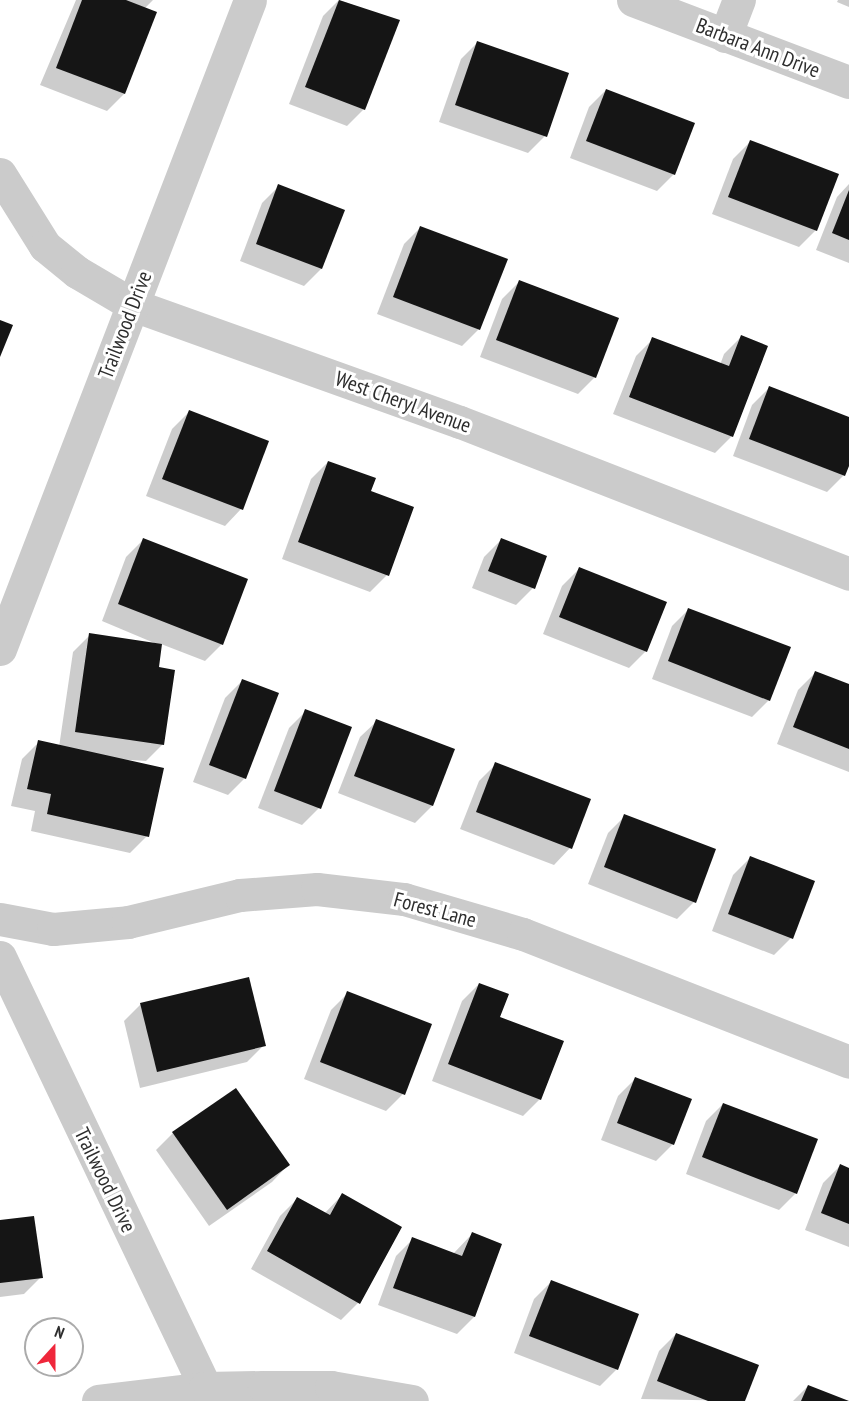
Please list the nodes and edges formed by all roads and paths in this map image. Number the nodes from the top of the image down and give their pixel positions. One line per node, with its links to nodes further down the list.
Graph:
1 (250, 0): 7 (street, Trailwood Drive)
2 (633, 0): 4 (street, Barbara Ann Drive)
3 (739, 0): 4 (street)
4 (724, 36): 5 (street, Barbara Ann Drive)
5 (849, 82)
6 (0, 174): 7 (street, West Cheryl Avenue)
7 (133, 305): 8 (street, West Cheryl Avenue); 9 (street, Trailwood Drive)
8 (849, 574)
9 (0, 649)
10 (0, 919): 12 (street, Forest Lane)
11 (0, 957): 13 (street, Trailwood Drive)
12 (849, 1062)
13 (209, 1394): 14 (street); 15 (street)
14 (98, 1401)
15 (411, 1401)

